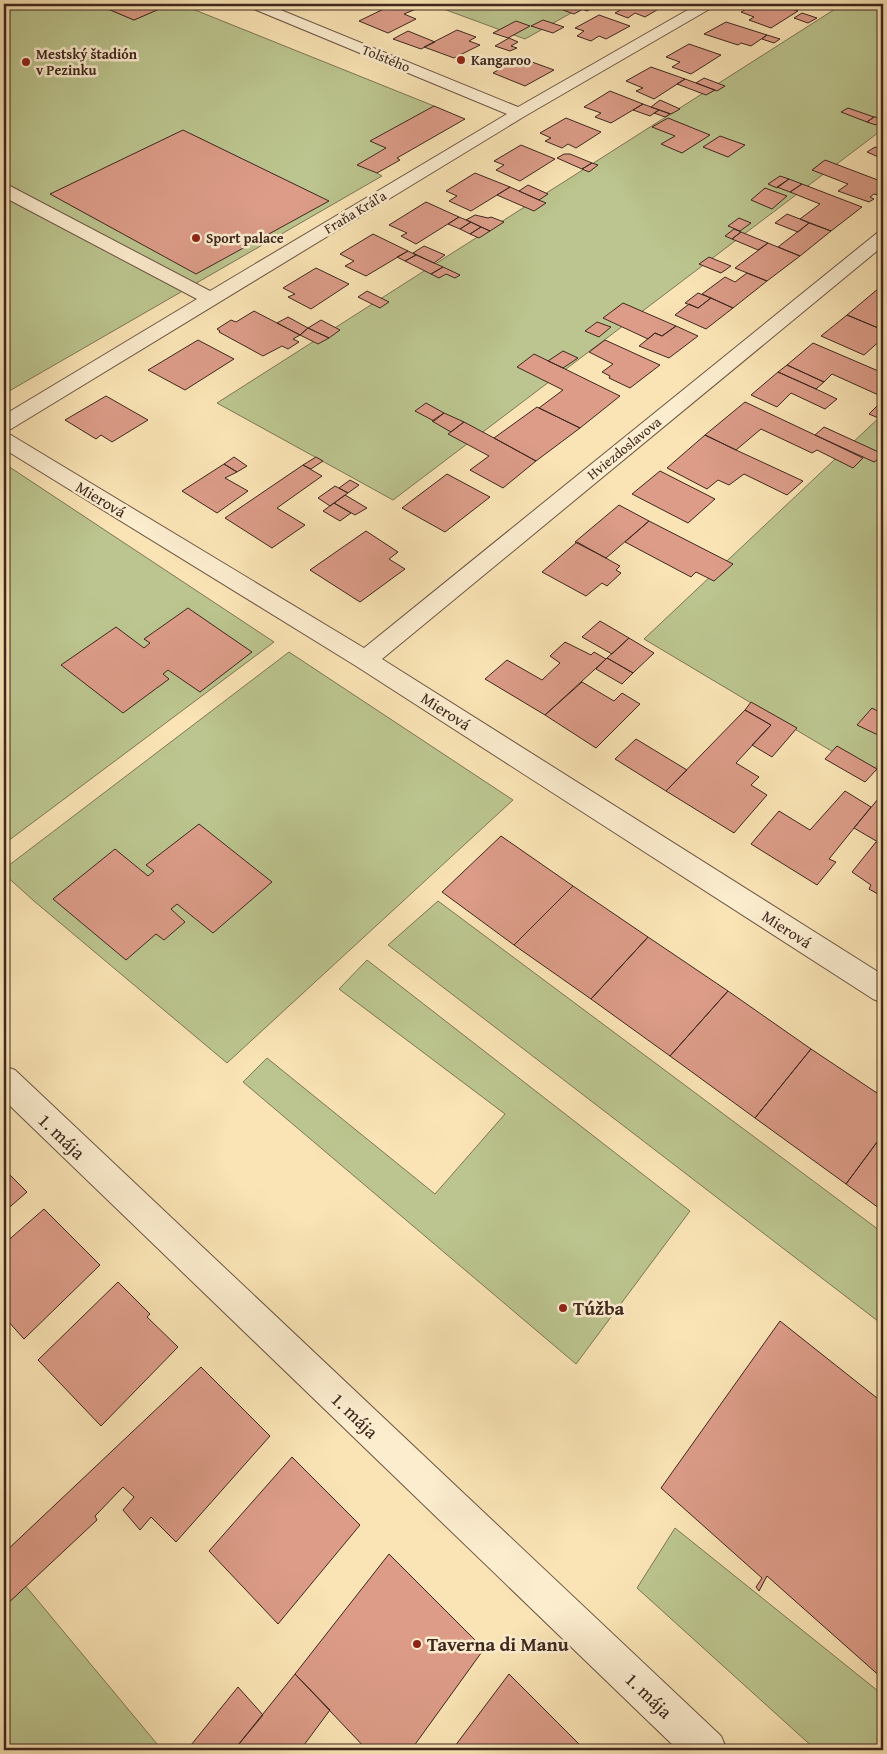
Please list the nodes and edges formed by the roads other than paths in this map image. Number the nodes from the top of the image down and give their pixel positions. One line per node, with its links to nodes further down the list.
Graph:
1 (254, 4): 3 (street, Tolstého)
2 (708, 4): 3 (street, Fraňa Kráľa)
3 (518, 113): 6 (street, Fraňa Kráľa)
4 (4, 190): 6 (street)
5 (883, 237): 9 (street, Hviezdoslavova)
6 (211, 298): 7 (street, Fraňa Kráľa)
7 (4, 424)
8 (4, 440): 9 (street, Mierová)
9 (365, 660): 10 (street, Mierová)
10 (883, 990)
11 (4, 1080): 12 (street, 1. mája)
12 (707, 1750)

